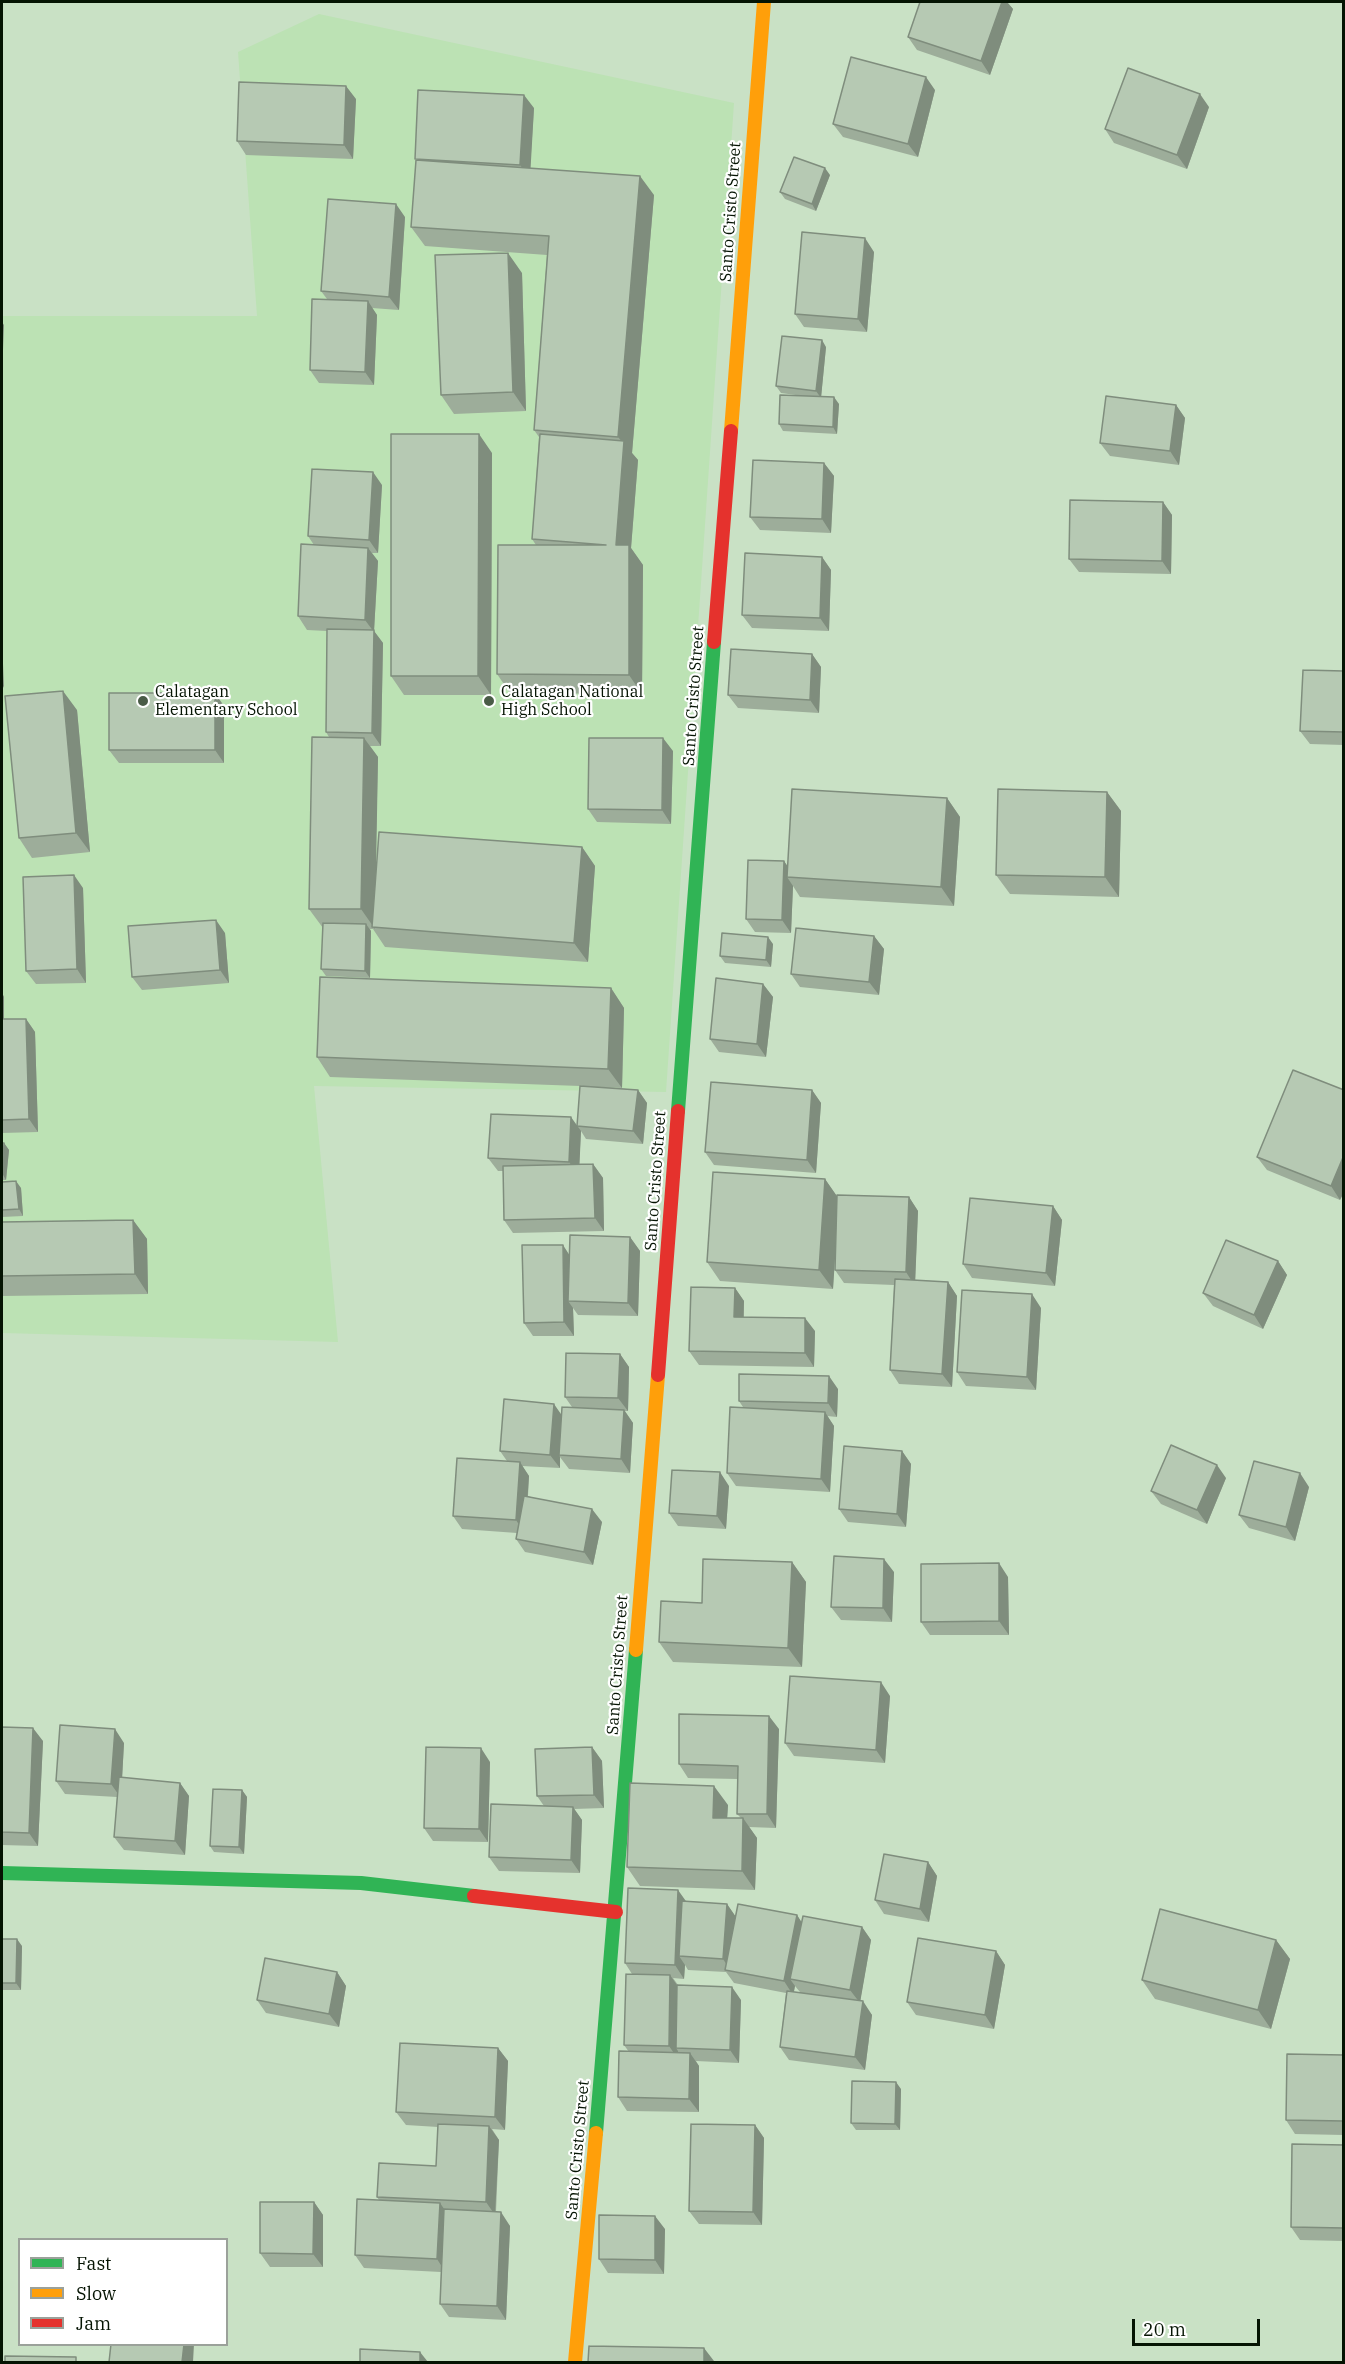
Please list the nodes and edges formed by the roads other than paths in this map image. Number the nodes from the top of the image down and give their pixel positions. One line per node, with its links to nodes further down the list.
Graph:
1 (764, 2): 3 (street, Santo Cristo Street)
2 (2, 1873): 3 (street)
3 (616, 1912): 4 (street, Santo Cristo Street)
4 (575, 2362)

